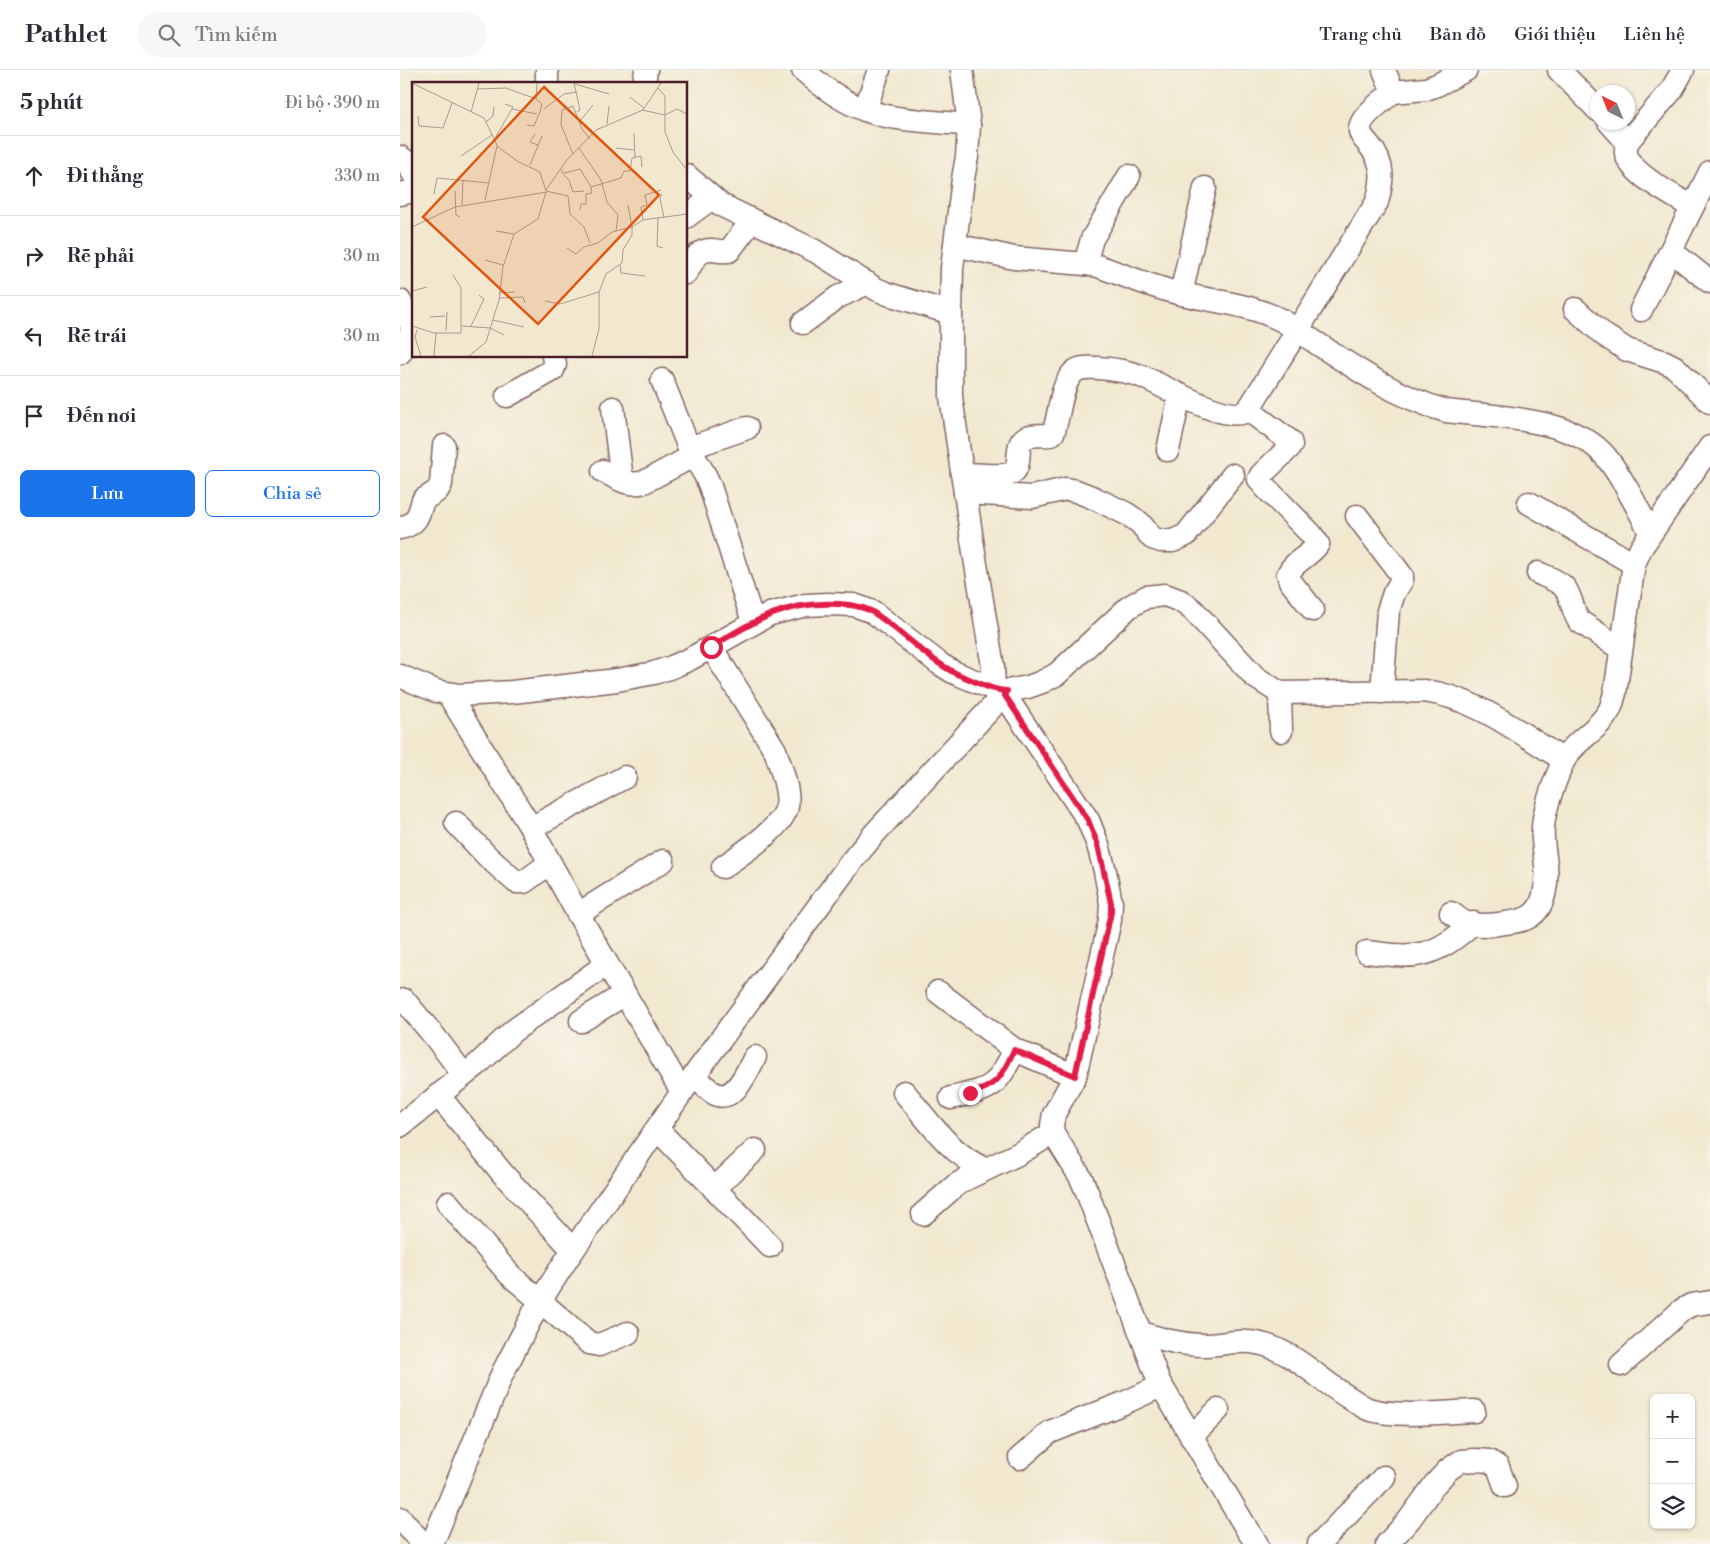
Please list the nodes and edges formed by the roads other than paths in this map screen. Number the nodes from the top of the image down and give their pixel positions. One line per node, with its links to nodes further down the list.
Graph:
1 (879, 70): 10 (street)
2 (962, 70): 11 (street)
3 (1384, 70): 8 (street)
4 (1466, 70): 8 (street)
5 (1559, 70): 9 (street)
6 (1683, 70): 13 (street)
7 (804, 71): 10 (street)
8 (1393, 92): 38 (street)
9 (1590, 102)
10 (865, 110): 11 (street)
11 (969, 125): 24 (street)
12 (1616, 130): 13 (street)
13 (1627, 142): 21 (street)
14 (400, 157): 15 (street)
15 (412, 171)
16 (1710, 172): 21 (street)
17 (1129, 176): 26 (street)
18 (688, 177): 20 (street)
19 (1205, 188): 30 (street)
20 (712, 198): 22 (street); 23 (street)
21 (1692, 207): 25 (street)
22 (688, 216)
23 (748, 225): 27 (street); 29 (street)
24 (955, 245): 26 (street); 34 (street)
25 (1671, 251): 28 (street); 33 (street)
26 (1085, 264): 30 (street)
27 (688, 270)
28 (1710, 282)
29 (867, 283): 34 (street); 35 (street)
30 (1180, 294): 38 (street)
31 (400, 300): 36 (street)
32 (1575, 310): 44 (street)
33 (1641, 310)
34 (951, 313): 53 (street)
35 (803, 323)
36 (412, 324)
37 (412, 328): 39 (street)
38 (1298, 330): 46 (street); 57 (street)
39 (400, 353)
40 (554, 358): 43 (street)
41 (662, 380): 51 (street)
42 (1180, 395): 46 (street); 50 (street); 53 (street)
43 (507, 396)
44 (1710, 402)
45 (613, 408): 51 (street)
46 (1248, 410): 60 (street)
47 (747, 428): 51 (street)
48 (444, 446): 56 (street)
49 (1710, 447): 57 (street)
50 (1168, 450)
51 (691, 452): 61 (street)
52 (1233, 475): 53 (street)
53 (964, 484): 65 (street)
54 (1528, 503): 58 (street)
55 (1357, 516): 66 (street)
56 (400, 528)
57 (1650, 532): 58 (street)
58 (1634, 564): 63 (street)
59 (1538, 573): 63 (street)
60 (1313, 610)
61 (753, 622): 62 (street); 65 (street)
62 (711, 647): 68 (street); 76 (street)
63 (1622, 649): 70 (street)
64 (400, 676): 68 (street)
65 (1002, 691): 67 (street); 89 (street); 90 (street)
66 (1382, 692): 67 (street); 70 (street)
67 (1280, 693): 69 (street)
68 (448, 694): 73 (street)
69 (1281, 731)
70 (1564, 760): 79 (street)
71 (625, 778): 73 (street)
72 (456, 823): 75 (street)
73 (531, 828): 75 (street)
74 (663, 861): 77 (street)
75 (550, 863): 77 (street)
76 (723, 867)
77 (578, 914): 81 (street)
78 (1451, 914): 79 (street)
79 (1473, 923): 80 (street)
80 (1367, 952)
81 (607, 964): 83 (street); 88 (street)
82 (938, 992): 86 (street)
83 (625, 994): 85 (street); 90 (street)
84 (404, 1000): 88 (street)
85 (581, 1021)
86 (1014, 1050): 89 (street); 93 (street)
87 (755, 1057): 90 (street)
88 (464, 1075): 92 (street)
89 (1075, 1076): 96 (street)
90 (688, 1084): 95 (street)
91 (904, 1092): 98 (street)
92 (438, 1094): 94 (street); 103 (street)
93 (951, 1098)
94 (403, 1119)
95 (657, 1129): 99 (street); 103 (street)
96 (1054, 1133): 98 (street); 107 (street)
97 (755, 1150): 99 (street)
98 (985, 1169): 101 (street)
99 (714, 1189): 102 (street)
100 (448, 1203): 104 (street)
101 (922, 1214)
102 (770, 1246)
103 (573, 1250): 104 (street)
104 (540, 1301): 106 (street); 118 (street)
105 (1710, 1302): 108 (street)
106 (628, 1333)
107 (1140, 1333): 109 (street); 111 (street)
108 (1621, 1365)
109 (1161, 1386): 112 (street); 113 (street)
110 (1218, 1410): 112 (street)
111 (1474, 1411)
112 (1191, 1438): 119 (street)
113 (1020, 1458)
114 (1384, 1477): 120 (street)
115 (1505, 1486): 121 (street)
116 (400, 1518): 117 (street)
117 (423, 1544)
118 (432, 1544)
119 (1258, 1544)
120 (1320, 1544)
121 (1387, 1544)

